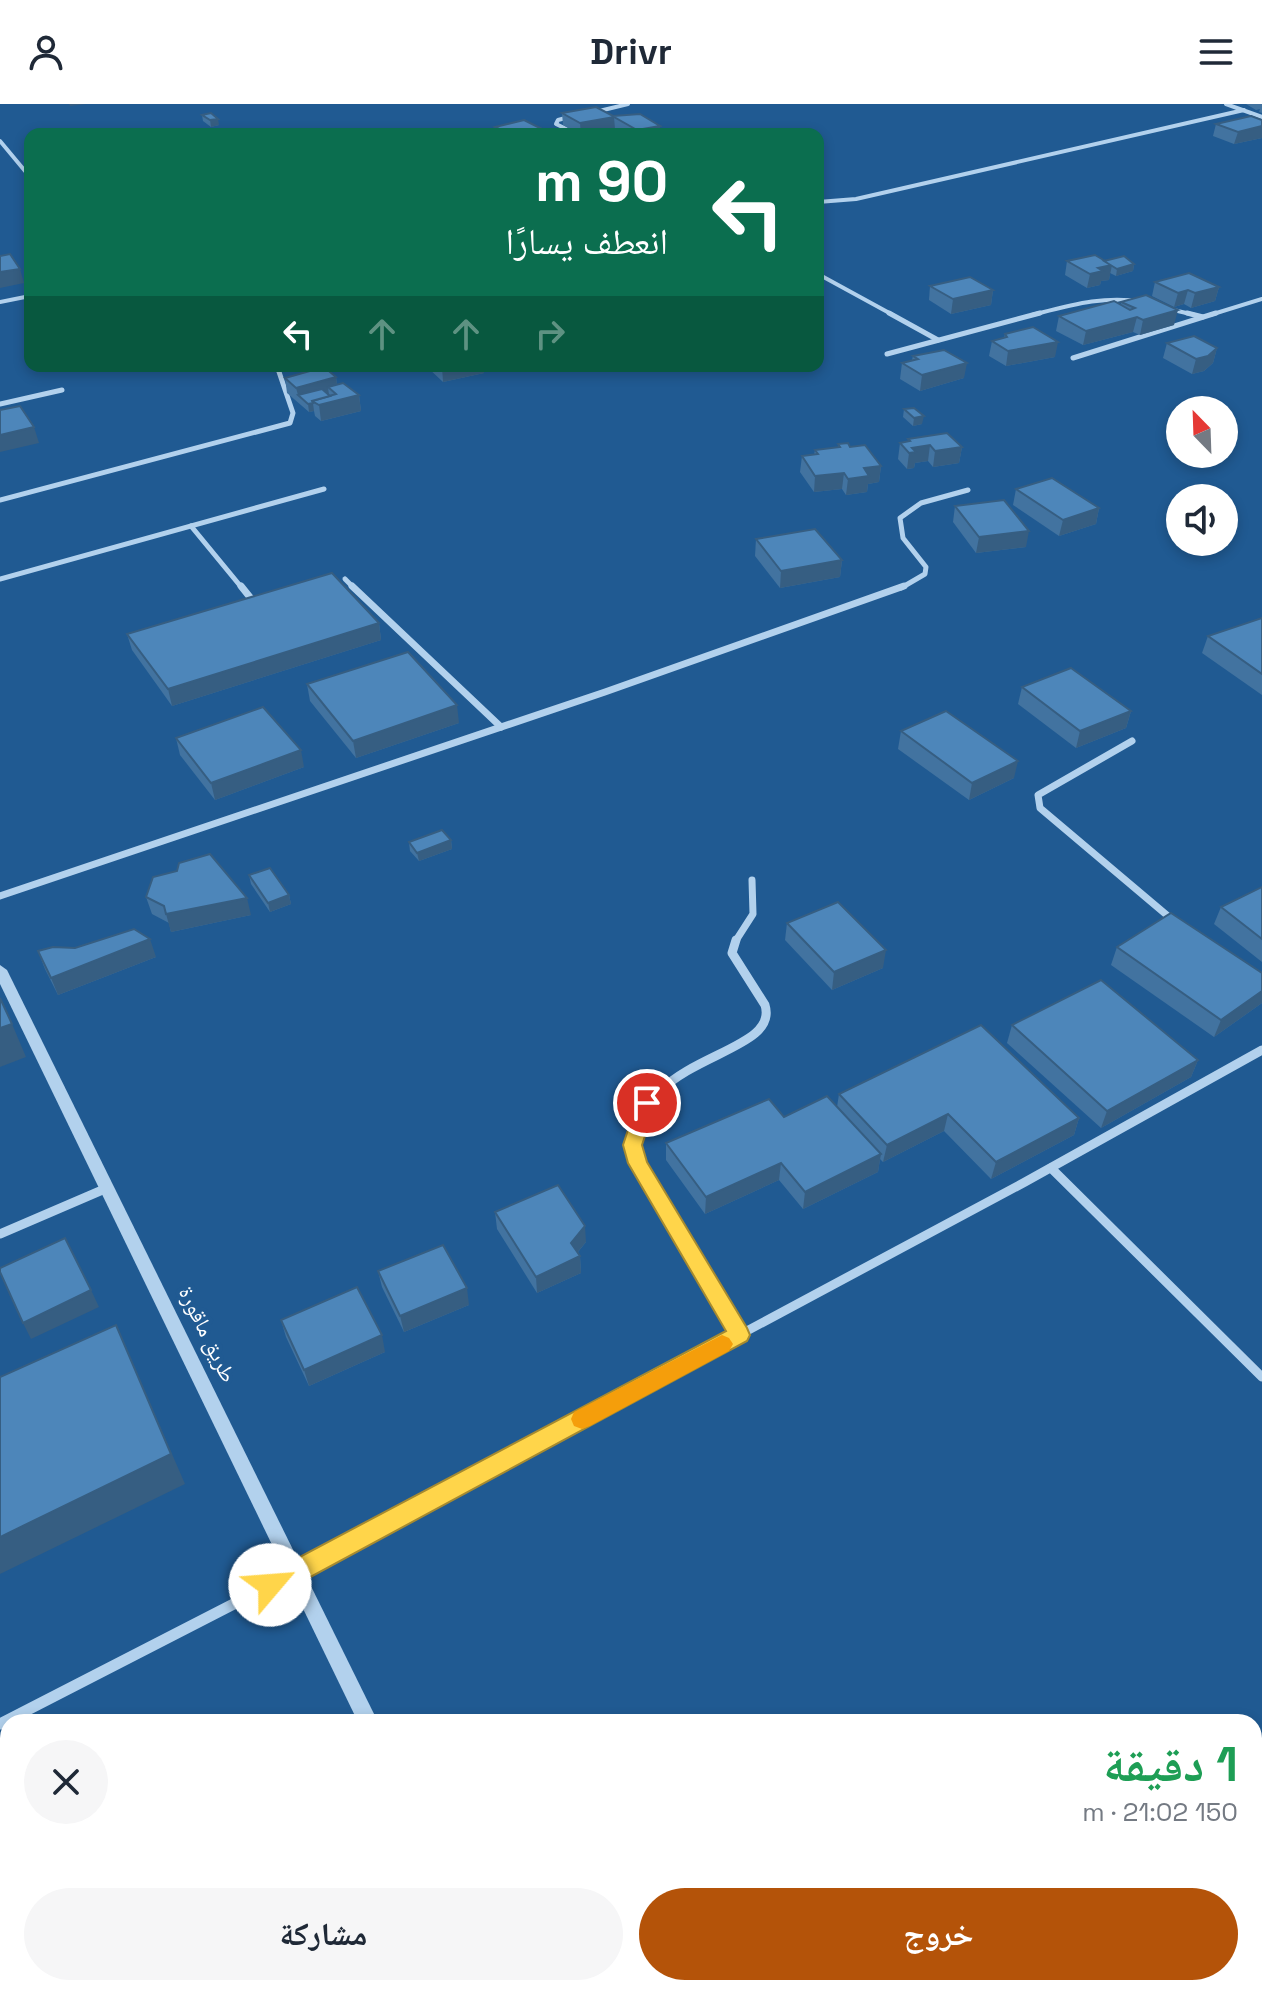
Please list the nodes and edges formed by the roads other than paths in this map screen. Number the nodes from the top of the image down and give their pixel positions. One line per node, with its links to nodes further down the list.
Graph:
1 (628, 104): 4 (street)
2 (1226, 104): 3 (street)
3 (1244, 110): 6 (street); 10 (street)
4 (592, 113)
5 (578, 115): 7 (street)
6 (1262, 117)
7 (564, 128)
8 (0, 141): 9 (street)
9 (24, 170)
10 (824, 202)
11 (824, 277): 18 (street)
12 (24, 297): 14 (street)
13 (1262, 299): 17 (street)
14 (0, 302)
15 (1155, 305): 18 (street)
16 (1164, 308): 17 (street)
17 (1203, 317): 20 (street)
18 (939, 340): 19 (street)
19 (887, 354)
20 (1073, 358)
21 (279, 372): 26 (street)
22 (62, 390): 23 (street)
23 (0, 404)
24 (324, 489): 27 (street)
25 (968, 490): 31 (street)
26 (0, 500)
27 (191, 526): 28 (street); 30 (street)
28 (0, 579)
29 (345, 579): 31 (street)
30 (253, 601)
31 (501, 727): 34 (street)
32 (1132, 741): 35 (street)
33 (752, 880): 41 (street)
34 (0, 896)
35 (1178, 925)
36 (0, 970): 39 (street, طريق ماقورة)
37 (1262, 1050): 38 (street)
38 (1051, 1168): 41 (street); 42 (street)
39 (107, 1188): 40 (street); 43 (street, طريق ماقورة)
40 (0, 1234)
41 (739, 1335): 43 (street)
42 (1262, 1377)
43 (296, 1572): 44 (street); 45 (street, طريق ماقورة)
44 (19, 1714)
45 (364, 1714)

